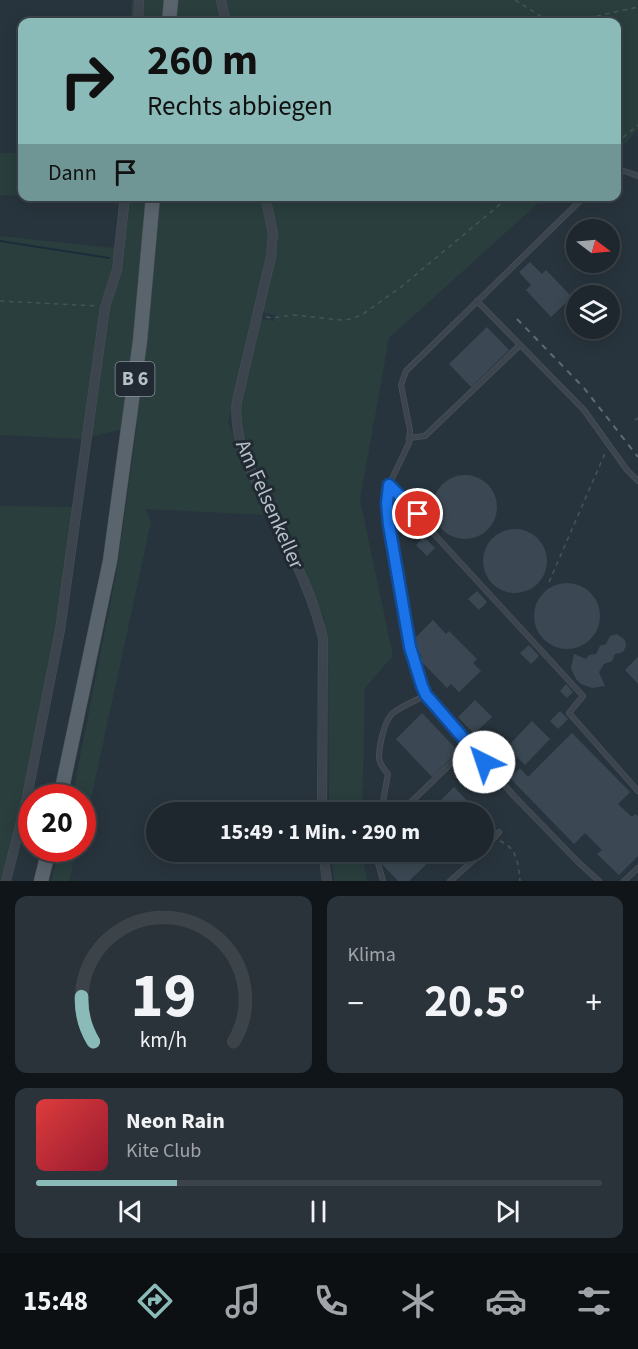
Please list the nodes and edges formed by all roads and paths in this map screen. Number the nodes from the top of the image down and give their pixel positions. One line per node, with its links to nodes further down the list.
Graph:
1 (140, 0): 6 (street)
2 (171, 0): 7 (main road)
3 (221, 0): 8 (street)
4 (515, 0): 9 (path)
5 (638, 7): 10 (path)
6 (138, 18)
7 (169, 18)
8 (225, 18)
9 (544, 18)
10 (588, 18)
11 (638, 125): 12 (path)
12 (621, 139)
13 (621, 171): 14 (lane)
14 (638, 176)
15 (124, 201): 22 (street)
16 (153, 201): 34 (main road, B 6)
17 (266, 201): 23 (street, Am Felsenkeller)
18 (504, 201): 23 (path)
19 (580, 201): 21 (lane)
20 (0, 301): 22 (path)
21 (477, 301): 24 (lane); 27 (lane)
22 (105, 307): 46 (street)
23 (256, 314): 36 (street, Am Felsenkeller)
24 (520, 345): 27 (lane); 29 (lane)
25 (638, 418): 26 (path)
26 (635, 420)
27 (409, 438): 30 (lane)
28 (607, 447): 31 (path)
29 (638, 481)
30 (389, 485): 32 (lane); 35 (lane)
31 (549, 582)
32 (426, 695): 33 (lane); 37 (lane)
33 (470, 745): 38 (lane); 52 (lane)
34 (63, 784)
35 (638, 791)
36 (322, 802)
37 (383, 802)
38 (411, 802)
39 (500, 832): 40 (lane)
40 (494, 838): 51 (path)
41 (46, 862): 47 (main road)
42 (324, 862): 48 (street)
43 (378, 862): 49 (lane)
44 (472, 862): 50 (lane)
45 (638, 868): 53 (lane)
46 (6, 881)
47 (41, 881)
48 (327, 881)
49 (383, 881)
50 (450, 881)
51 (520, 881)
52 (599, 881)
53 (624, 881)

